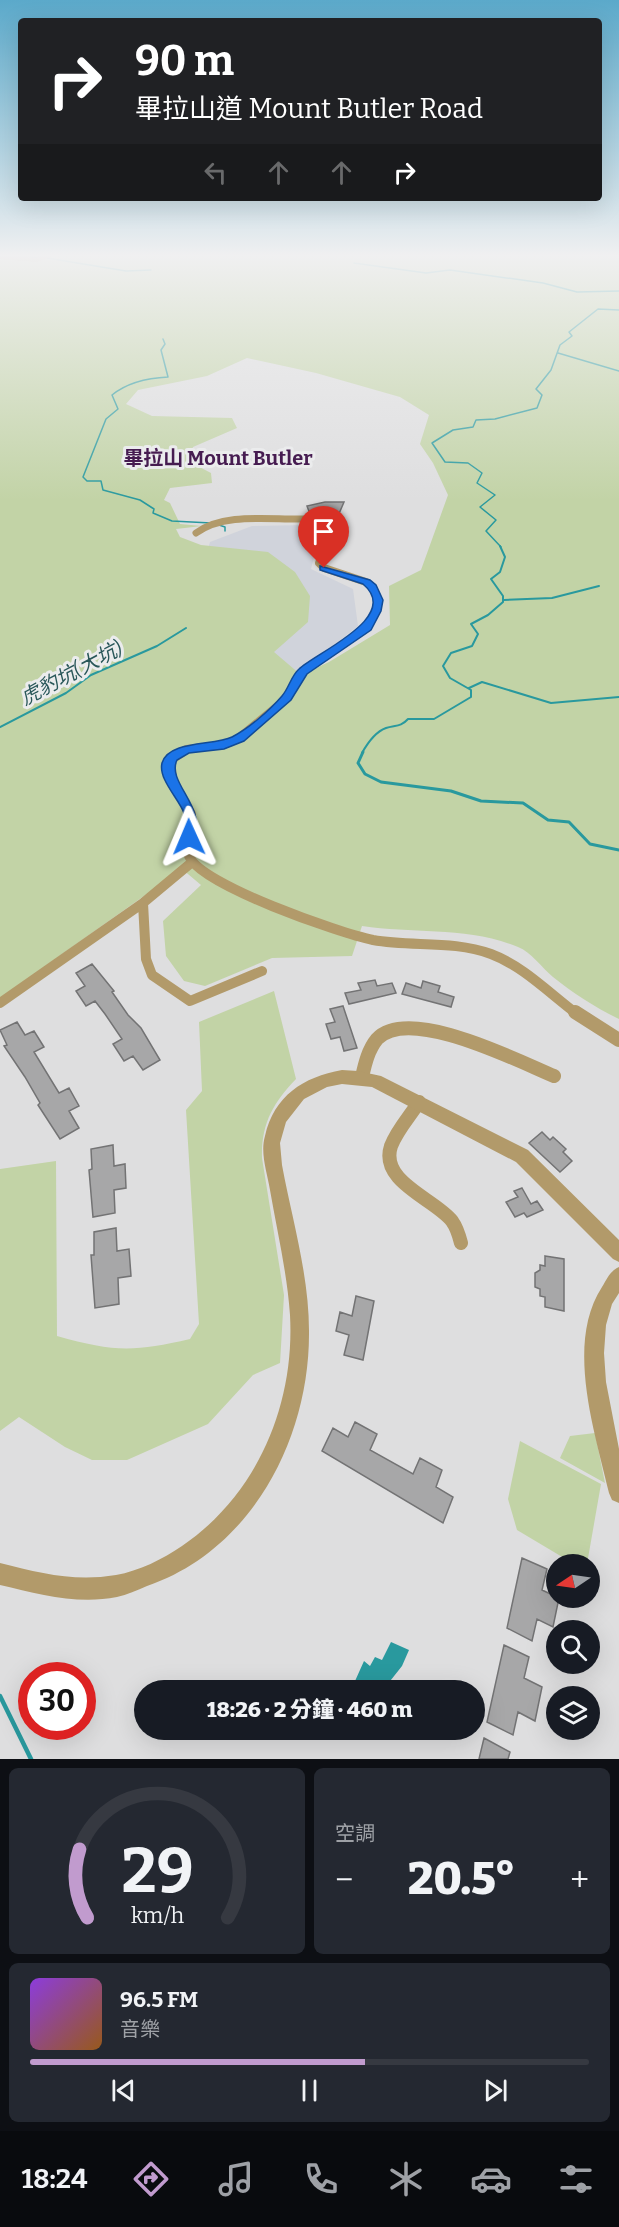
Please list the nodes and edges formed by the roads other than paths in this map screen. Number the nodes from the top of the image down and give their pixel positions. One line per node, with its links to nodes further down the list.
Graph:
1 (196, 533): 2 (street)
2 (191, 863): 3 (street); 6 (street)
3 (143, 903): 4 (street); 5 (street)
4 (262, 971)
5 (0, 1003)
6 (619, 1040)
7 (554, 1076): 8 (street)
8 (362, 1077): 9 (street); 14 (street)
9 (419, 1102): 10 (street); 11 (street)
10 (461, 1243)
11 (619, 1253)
12 (619, 1276): 13 (street)
13 (619, 1493)
14 (0, 1574)

